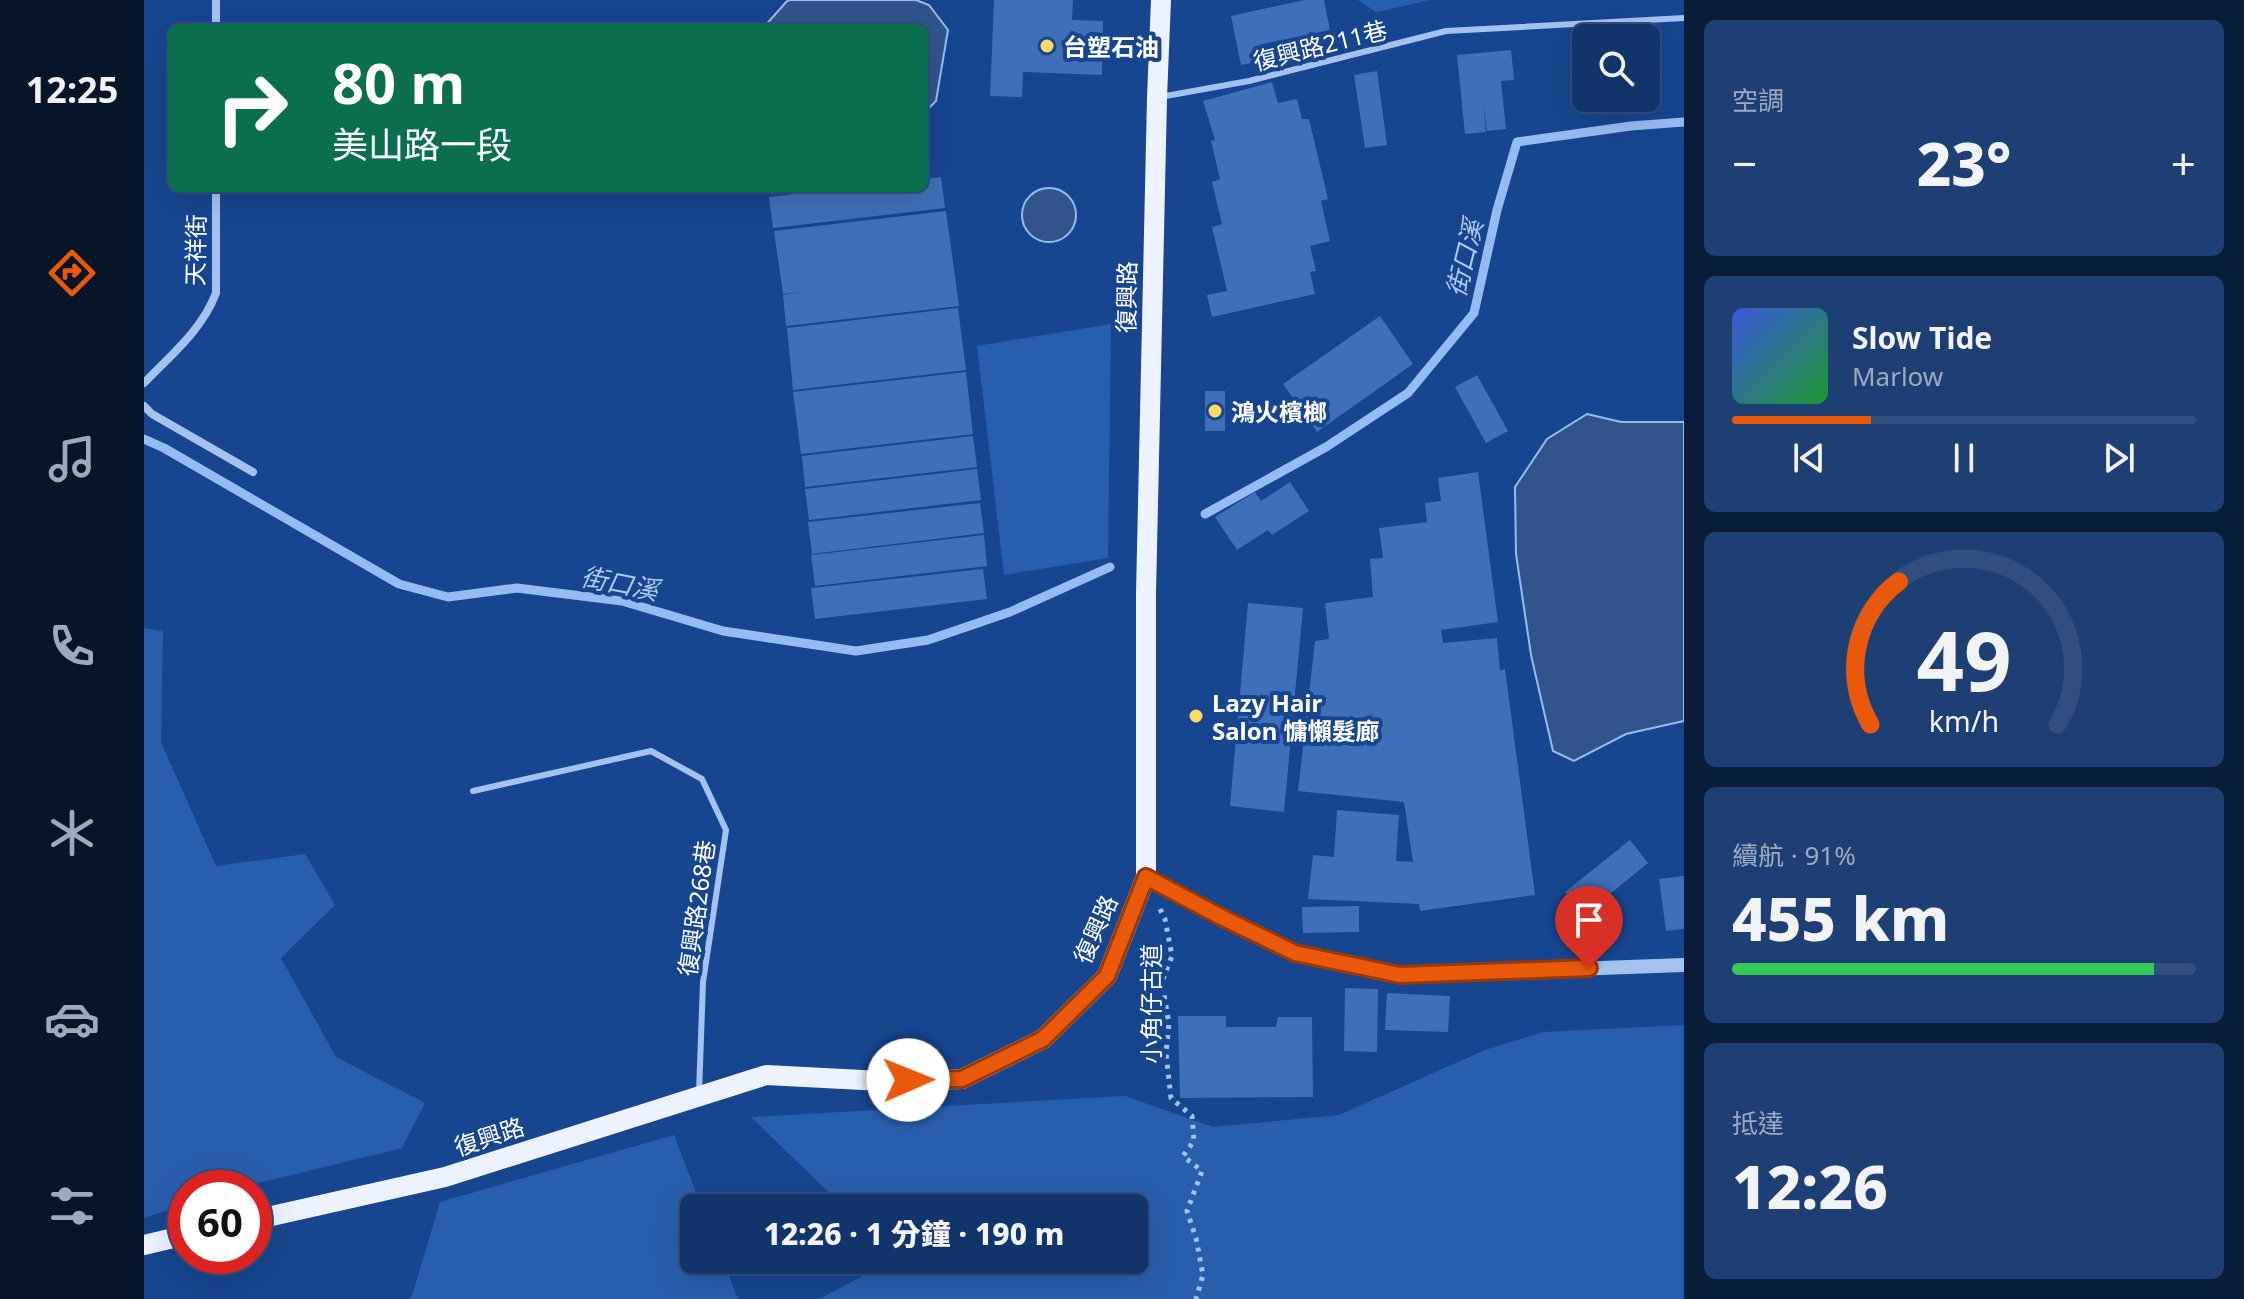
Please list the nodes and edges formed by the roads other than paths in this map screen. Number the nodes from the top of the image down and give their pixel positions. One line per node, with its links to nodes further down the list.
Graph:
1 (216, 0): 4 (street)
2 (1161, 0): 5 (main road, 復興路)
3 (1684, 18): 5 (lane, 復興路211巷)
4 (216, 24)
5 (1157, 98): 11 (main road, 復興路)
6 (216, 192): 7 (street, 天祥街)
7 (144, 383)
8 (144, 406): 9 (street)
9 (253, 472)
10 (473, 791): 13 (lane, 復興路268巷)
11 (1146, 877): 12 (street); 13 (main road, 復興路)
12 (1684, 965)
13 (698, 1097): 14 (main road, 復興路)
14 (272, 1216)
15 (168, 1239): 16 (main road)
16 (144, 1245)

